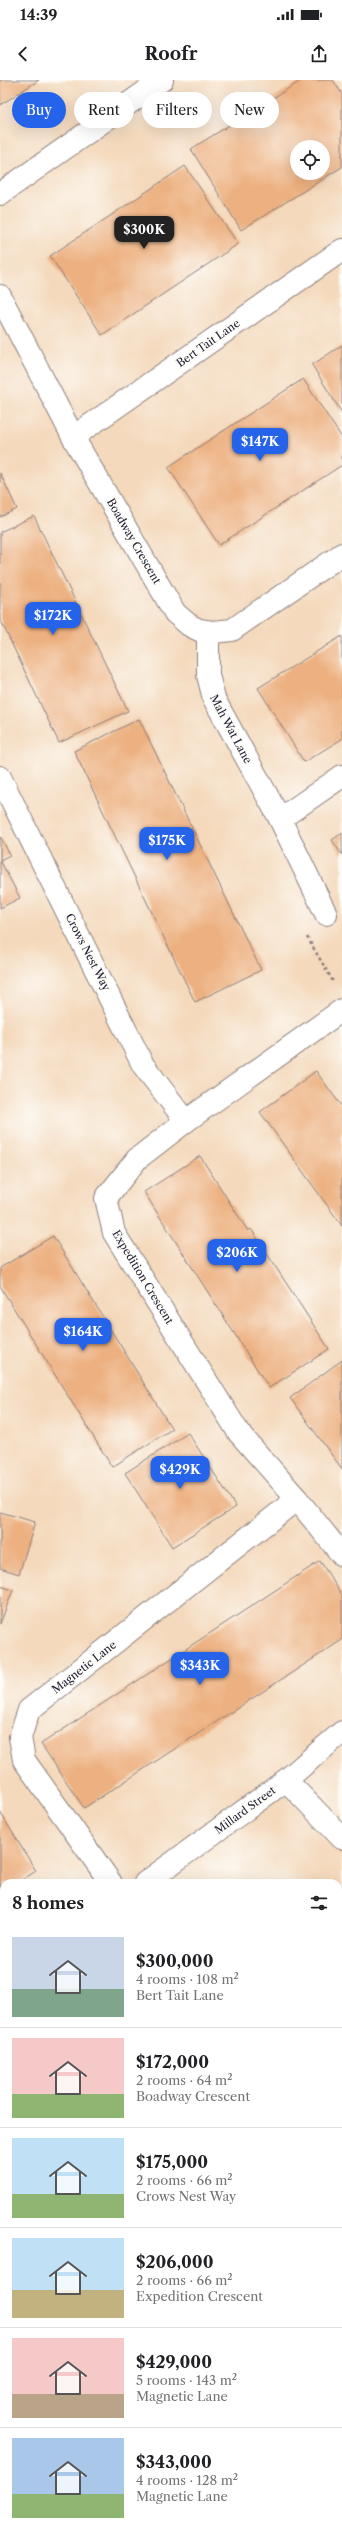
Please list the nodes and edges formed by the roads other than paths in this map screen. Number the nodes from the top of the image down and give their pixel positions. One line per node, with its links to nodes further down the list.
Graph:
1 (162, 80): 2 (street)
2 (0, 194)
3 (342, 250): 5 (street, Bert Tait Lane)
4 (0, 296): 5 (street, Boadway Crescent)
5 (73, 437): 7 (street, Boadway Crescent)
6 (342, 554): 7 (street, Boadway Crescent)
7 (208, 632): 10 (street, Mah Wat Lane)
8 (342, 776): 10 (street)
9 (0, 777): 13 (street, Crows Nest Way)
10 (280, 819): 11 (street, Mah Wat Lane)
11 (326, 914)
12 (340, 1015): 13 (street, Expedition Crescent)
13 (186, 1121): 14 (street, Expedition Crescent)
14 (298, 1499): 15 (street, Expedition Crescent); 19 (street, Magnetic Lane)
15 (342, 1555)
16 (342, 1732): 17 (street, Millard Street)
17 (286, 1780): 18 (street); 20 (street, Millard Street)
18 (342, 1838)
19 (108, 1879)
20 (150, 1879)

